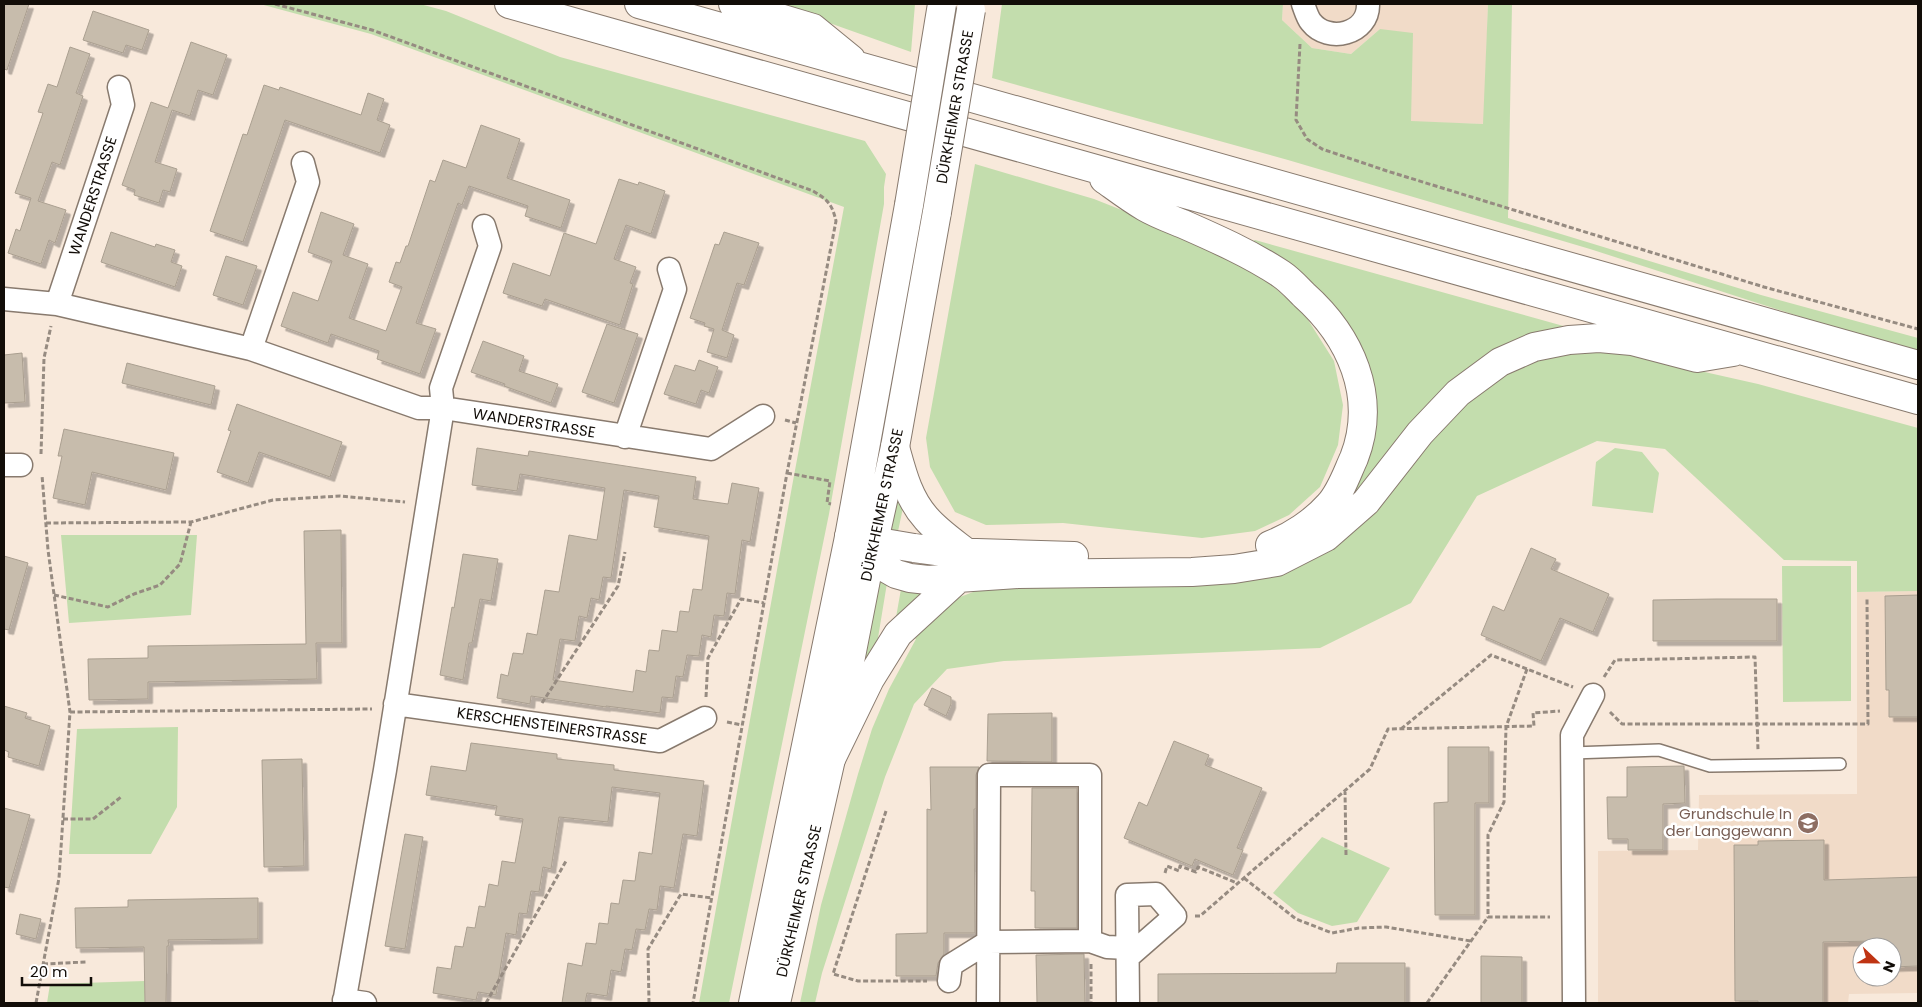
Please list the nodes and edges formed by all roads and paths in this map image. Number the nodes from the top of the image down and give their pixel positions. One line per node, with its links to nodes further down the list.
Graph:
1 (275, 4): 28 (path)
2 (509, 4): 13 (main road)
3 (639, 4): 10 (main road)
4 (733, 4): 10 (main road)
5 (942, 4): 33 (main road, DÜRKHEIMER STRASSE, bridge)
6 (1302, 4): 7 (street)
7 (1368, 4)
8 (972, 7): 26 (main road, DÜRKHEIMER STRASSE, bridge)
9 (1300, 43): 18 (path)
10 (860, 67): 21 (main road)
11 (119, 87): 17 (street, WANDERSTRASSE)
12 (303, 163): 19 (street)
13 (1084, 166): 20 (main road); 35 (main road)
14 (484, 226): 23 (street)
15 (669, 269): 25 (street)
16 (4, 299): 17 (street, WANDERSTRASSE)
17 (57, 304): 19 (street, WANDERSTRASSE); 27 (path)
18 (1918, 329)
19 (251, 348): 23 (street, WANDERSTRASSE)
20 (1743, 351): 22 (main road); 35 (main road)
21 (1918, 365)
22 (1918, 400)
23 (443, 408): 25 (street, WANDERSTRASSE); 30 (street)
24 (763, 416): 25 (street, WANDERSTRASSE)
25 (625, 437)
26 (895, 447): 33 (main road, DÜRKHEIMER STRASSE); 35 (main road)
27 (27, 466): 32 (path)
28 (786, 473): 29 (path); 38 (path)
29 (828, 496)
30 (428, 504): 31 (path); 41 (street)
31 (191, 522): 32 (path); 36 (path)
32 (46, 523): 36 (path)
33 (864, 546): 35 (main road); 49 (main road, DÜRKHEIMER STRASSE); 76 (main road, DÜRKHEIMER STRASSE)
34 (625, 552): 44 (path)
35 (963, 566): 49 (main road)
36 (54, 595): 42 (path)
37 (1867, 599): 45 (path)
38 (764, 603): 43 (path); 61 (path)
39 (1526, 670): 40 (path); 46 (path); 47 (path)
40 (1589, 702): 45 (path); 45 (path); 46 (path); 48 (street)
41 (395, 706): 42 (path); 44 (street, KERSCHENSTEINERSTRASSE); 71 (street)
42 (70, 712): 55 (path)
43 (705, 718): 44 (street, KERSCHENSTEINERSTRASSE)
44 (529, 723)
45 (1758, 724): 51 (path)
46 (1506, 727): 47 (path); 63 (path)
47 (1401, 729): 52 (path)
48 (1572, 753): 51 (lane); 64 (street)
49 (831, 759): 77 (main road, DÜRKHEIMER STRASSE)
50 (1840, 764): 51 (lane)
51 (1758, 766)
52 (1345, 790): 56 (path); 58 (path)
53 (121, 797): 55 (path)
54 (886, 811): 70 (path)
55 (63, 819): 69 (path)
56 (1346, 855)
57 (566, 861): 73 (path)
58 (1244, 878): 59 (path); 65 (path)
59 (1238, 883): 60 (path); 62 (path)
60 (1156, 894): 62 (street); 67 (street)
61 (712, 898): 74 (path); 75 (path)
62 (1175, 916): 67 (street)
63 (1488, 917): 64 (path); 65 (path)
64 (1574, 917): 82 (street)
65 (1471, 941): 81 (path)
66 (988, 942): 67 (street); 67 (street); 70 (street); 78 (street)
67 (1109, 949): 79 (path); 80 (street)
68 (86, 962): 69 (path)
69 (43, 964): 72 (path)
70 (949, 981)
71 (351, 1002)
72 (36, 1003)
73 (486, 1003)
74 (649, 1003)
75 (693, 1003)
76 (752, 1003)
77 (776, 1003)
78 (988, 1003)
79 (1091, 1003)
80 (1128, 1003)
81 (1427, 1003)
82 (1574, 1003)

